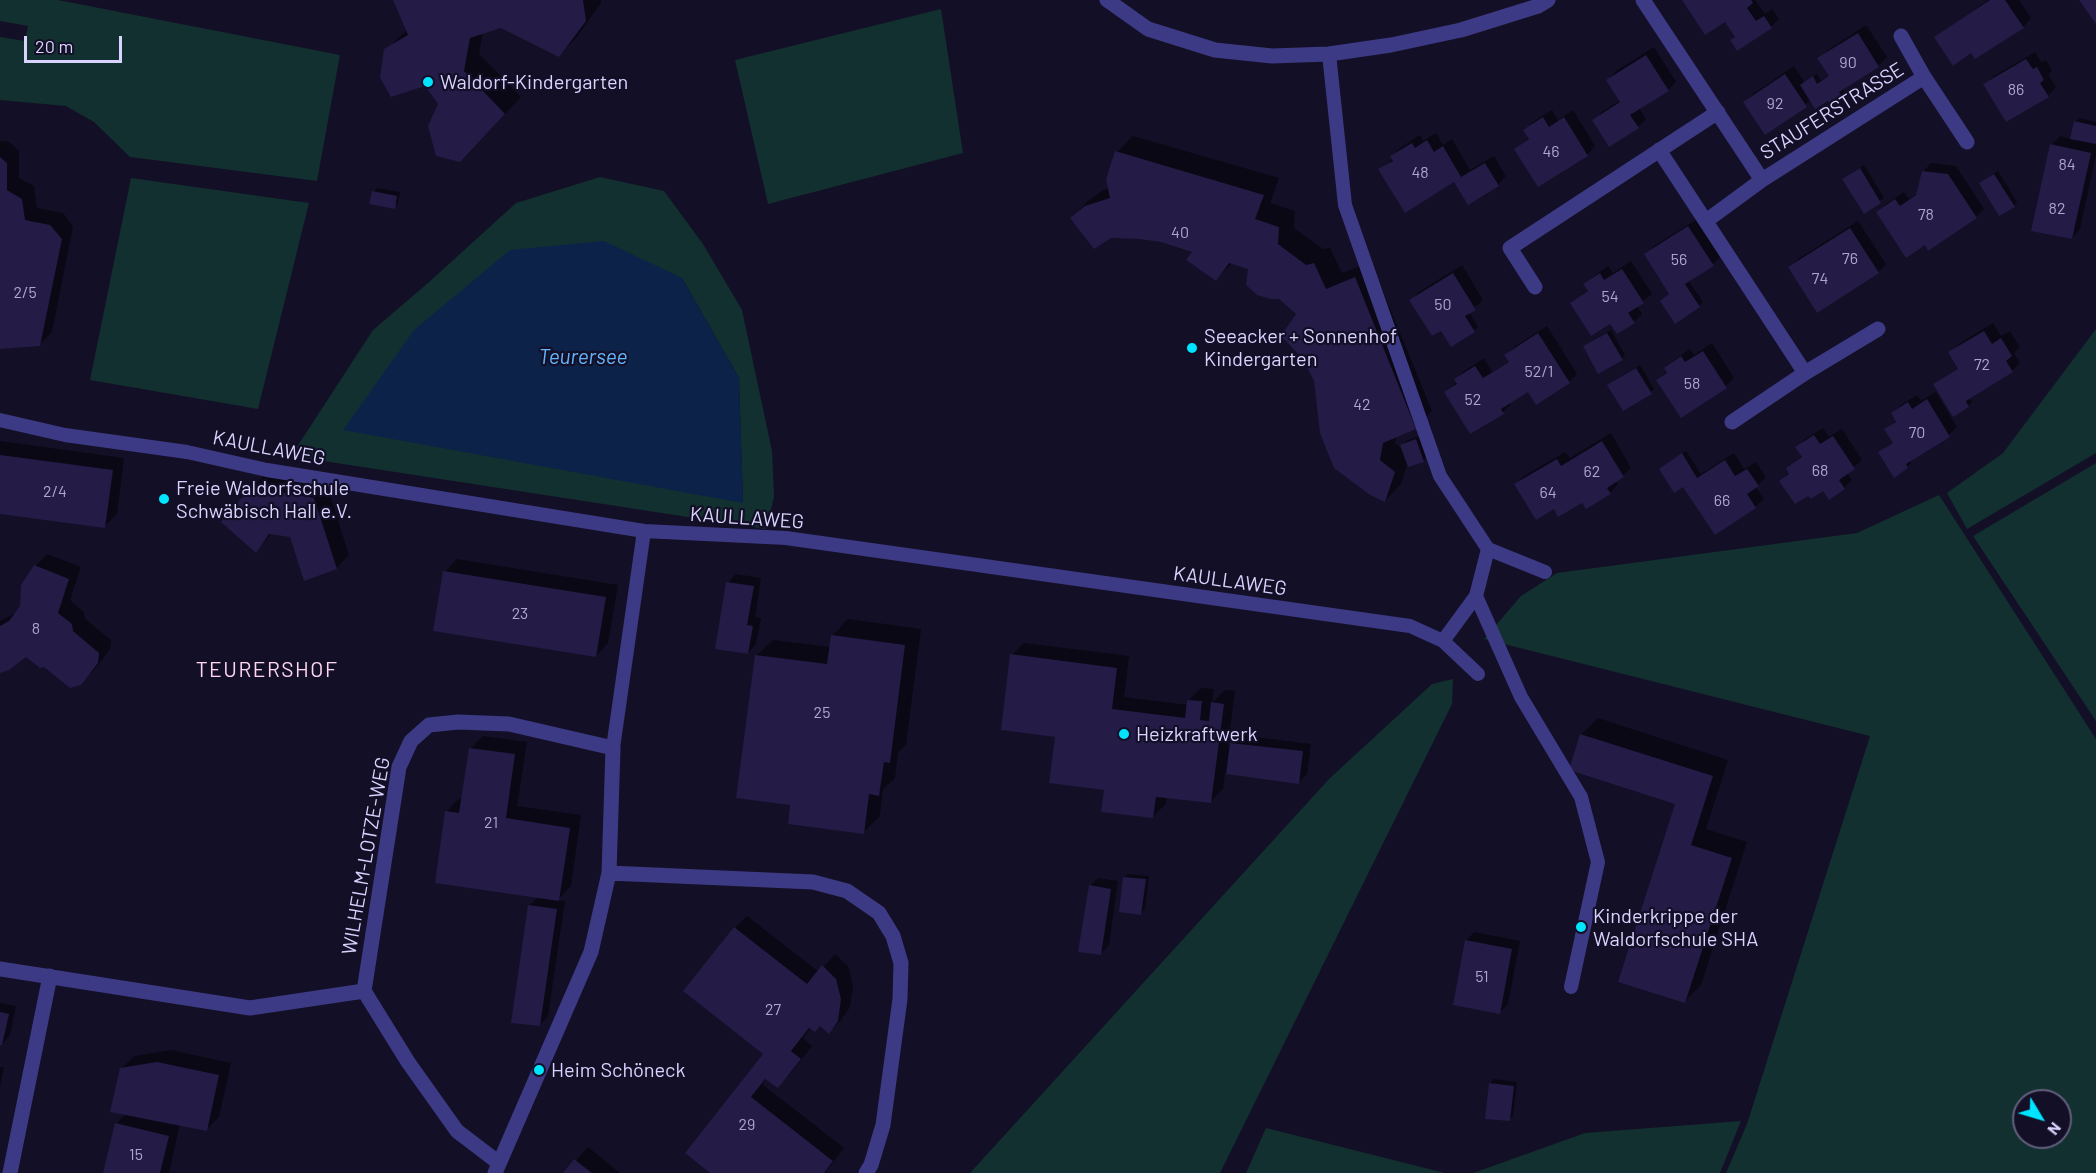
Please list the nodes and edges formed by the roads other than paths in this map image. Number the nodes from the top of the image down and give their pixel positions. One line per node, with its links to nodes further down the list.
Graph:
1 (1107, 0): 5 (street)
2 (1548, 0): 5 (street)
3 (1643, 0): 7 (street, STAUFERSTRASSE)
4 (1901, 36): 6 (street, STAUFERSTRASSE)
5 (1329, 54): 18 (lane)
6 (1924, 77): 8 (street, STAUFERSTRASSE); 10 (street, STAUFERSTRASSE)
7 (1718, 112): 9 (street); 10 (street, STAUFERSTRASSE)
8 (1967, 142)
9 (1659, 150): 11 (street); 12 (street)
10 (1762, 180): 11 (street, STAUFERSTRASSE)
11 (1706, 221): 14 (street)
12 (1535, 287)
13 (1878, 329): 14 (street)
14 (1805, 373): 16 (street)
15 (0, 420): 17 (lane, KAULLAWEG)
16 (1732, 422)
17 (644, 531): 21 (lane, KAULLAWEG); 23 (lane)
18 (1488, 549): 19 (lane); 20 (lane)
19 (1545, 572)
20 (1476, 596): 21 (lane); 27 (lane)
21 (1443, 641): 22 (lane, KAULLAWEG)
22 (1478, 674)
23 (613, 748): 24 (street); 28 (street, WILHELM-LOTZE-WEG)
24 (609, 873): 29 (street); 31 (street)
25 (0, 969): 26 (street)
26 (50, 976): 28 (street); 30 (street)
27 (1571, 987)
28 (364, 991): 29 (street)
29 (497, 1168)
30 (10, 1173)
31 (866, 1173)

